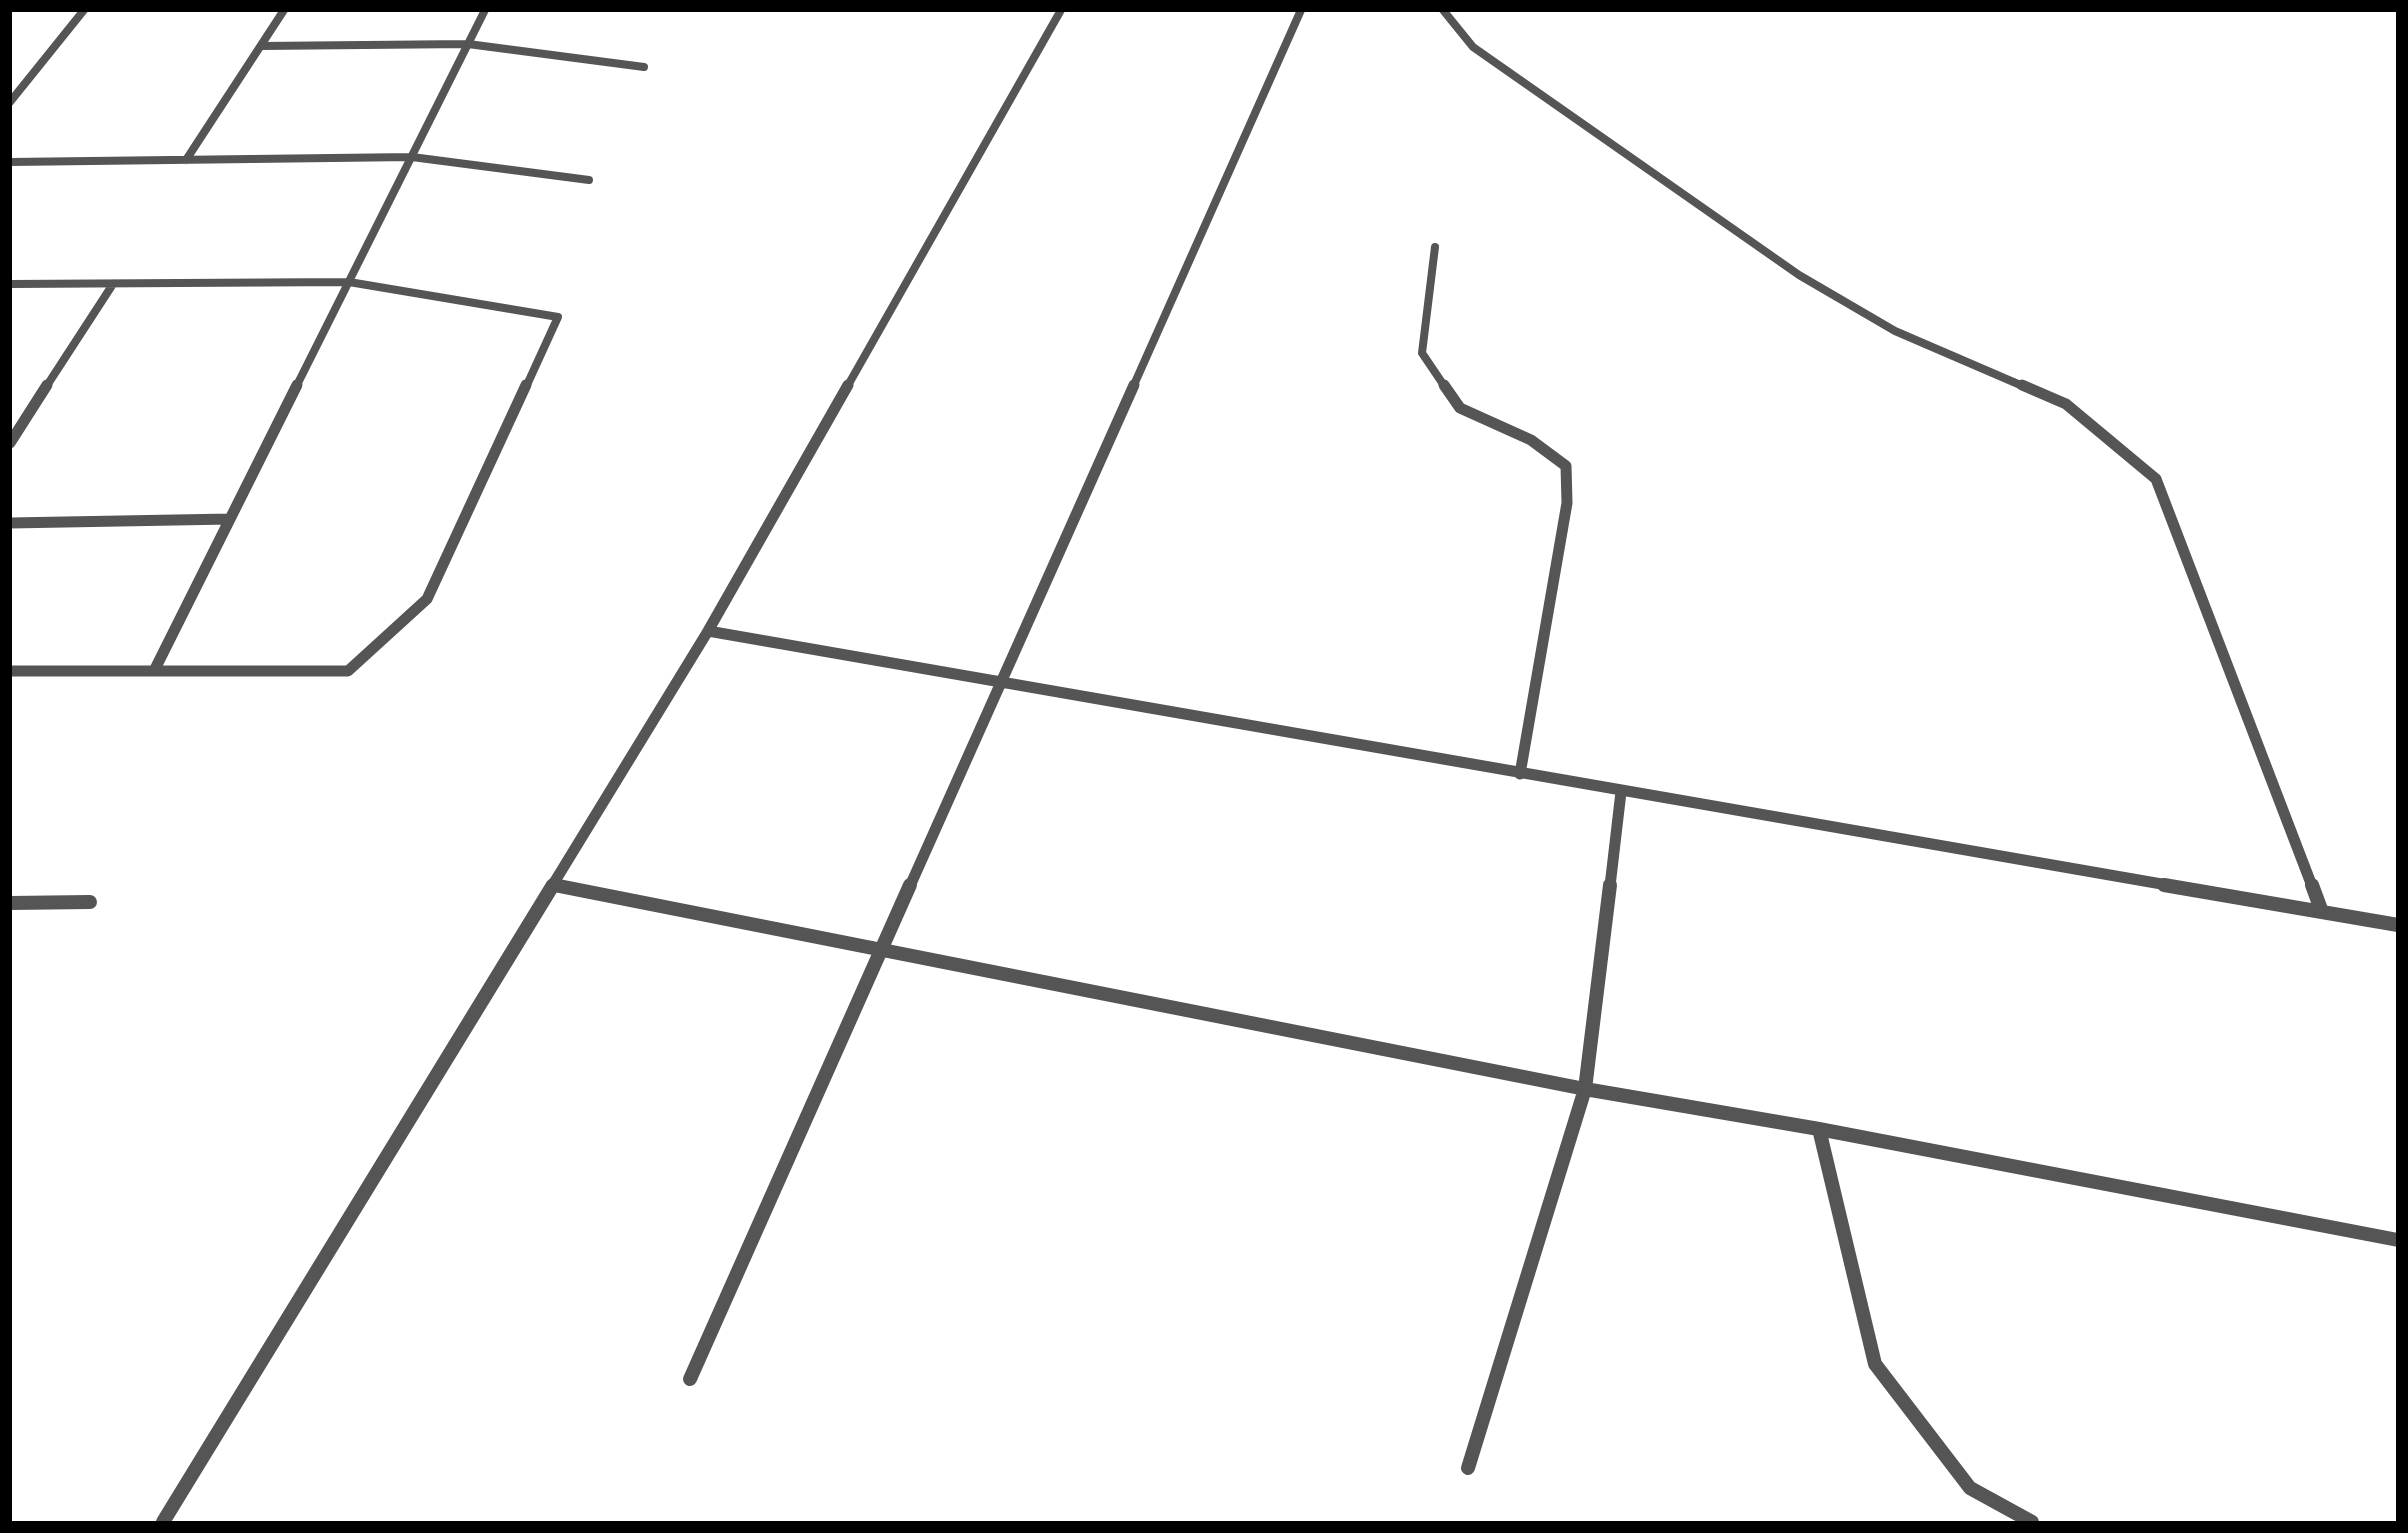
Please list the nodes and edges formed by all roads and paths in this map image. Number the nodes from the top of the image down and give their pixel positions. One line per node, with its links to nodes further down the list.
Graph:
1 (84, 10): 10 (street)
2 (284, 10): 8 (street)
3 (485, 10): 7 (street)
4 (1061, 10): 22 (street)
5 (1301, 10): 25 (street)
6 (1443, 10): 31 (street)
7 (468, 44): 8 (street); 9 (street); 11 (street)
8 (261, 46): 12 (street)
9 (644, 67)
10 (10, 102)
11 (412, 157): 12 (street); 14 (street); 16 (street)
12 (186, 160): 13 (street)
13 (10, 162)
14 (589, 180)
15 (1434, 247): 26 (street)
16 (349, 282): 18 (street); 20 (street); 24 (street)
17 (10, 284): 18 (street)
18 (113, 284): 19 (street)
19 (11, 442)
20 (230, 519): 21 (street); 24 (street)
21 (10, 523)
22 (708, 631): 25 (street); 28 (street)
23 (10, 671): 24 (street)
24 (154, 671)
25 (1001, 682): 26 (street); 33 (street)
26 (1520, 774): 27 (street)
27 (1621, 792): 31 (street); 34 (street)
28 (554, 885): 33 (street); 39 (street)
29 (90, 902): 30 (street)
30 (10, 903)
31 (2322, 912): 32 (street)
32 (2397, 925)
33 (882, 948): 34 (street); 37 (street)
34 (1585, 1089): 35 (street); 38 (street)
35 (1819, 1129): 36 (street); 40 (street)
36 (2397, 1240)
37 (690, 1379)
38 (1468, 1468)
39 (163, 1522)
40 (2032, 1522)

